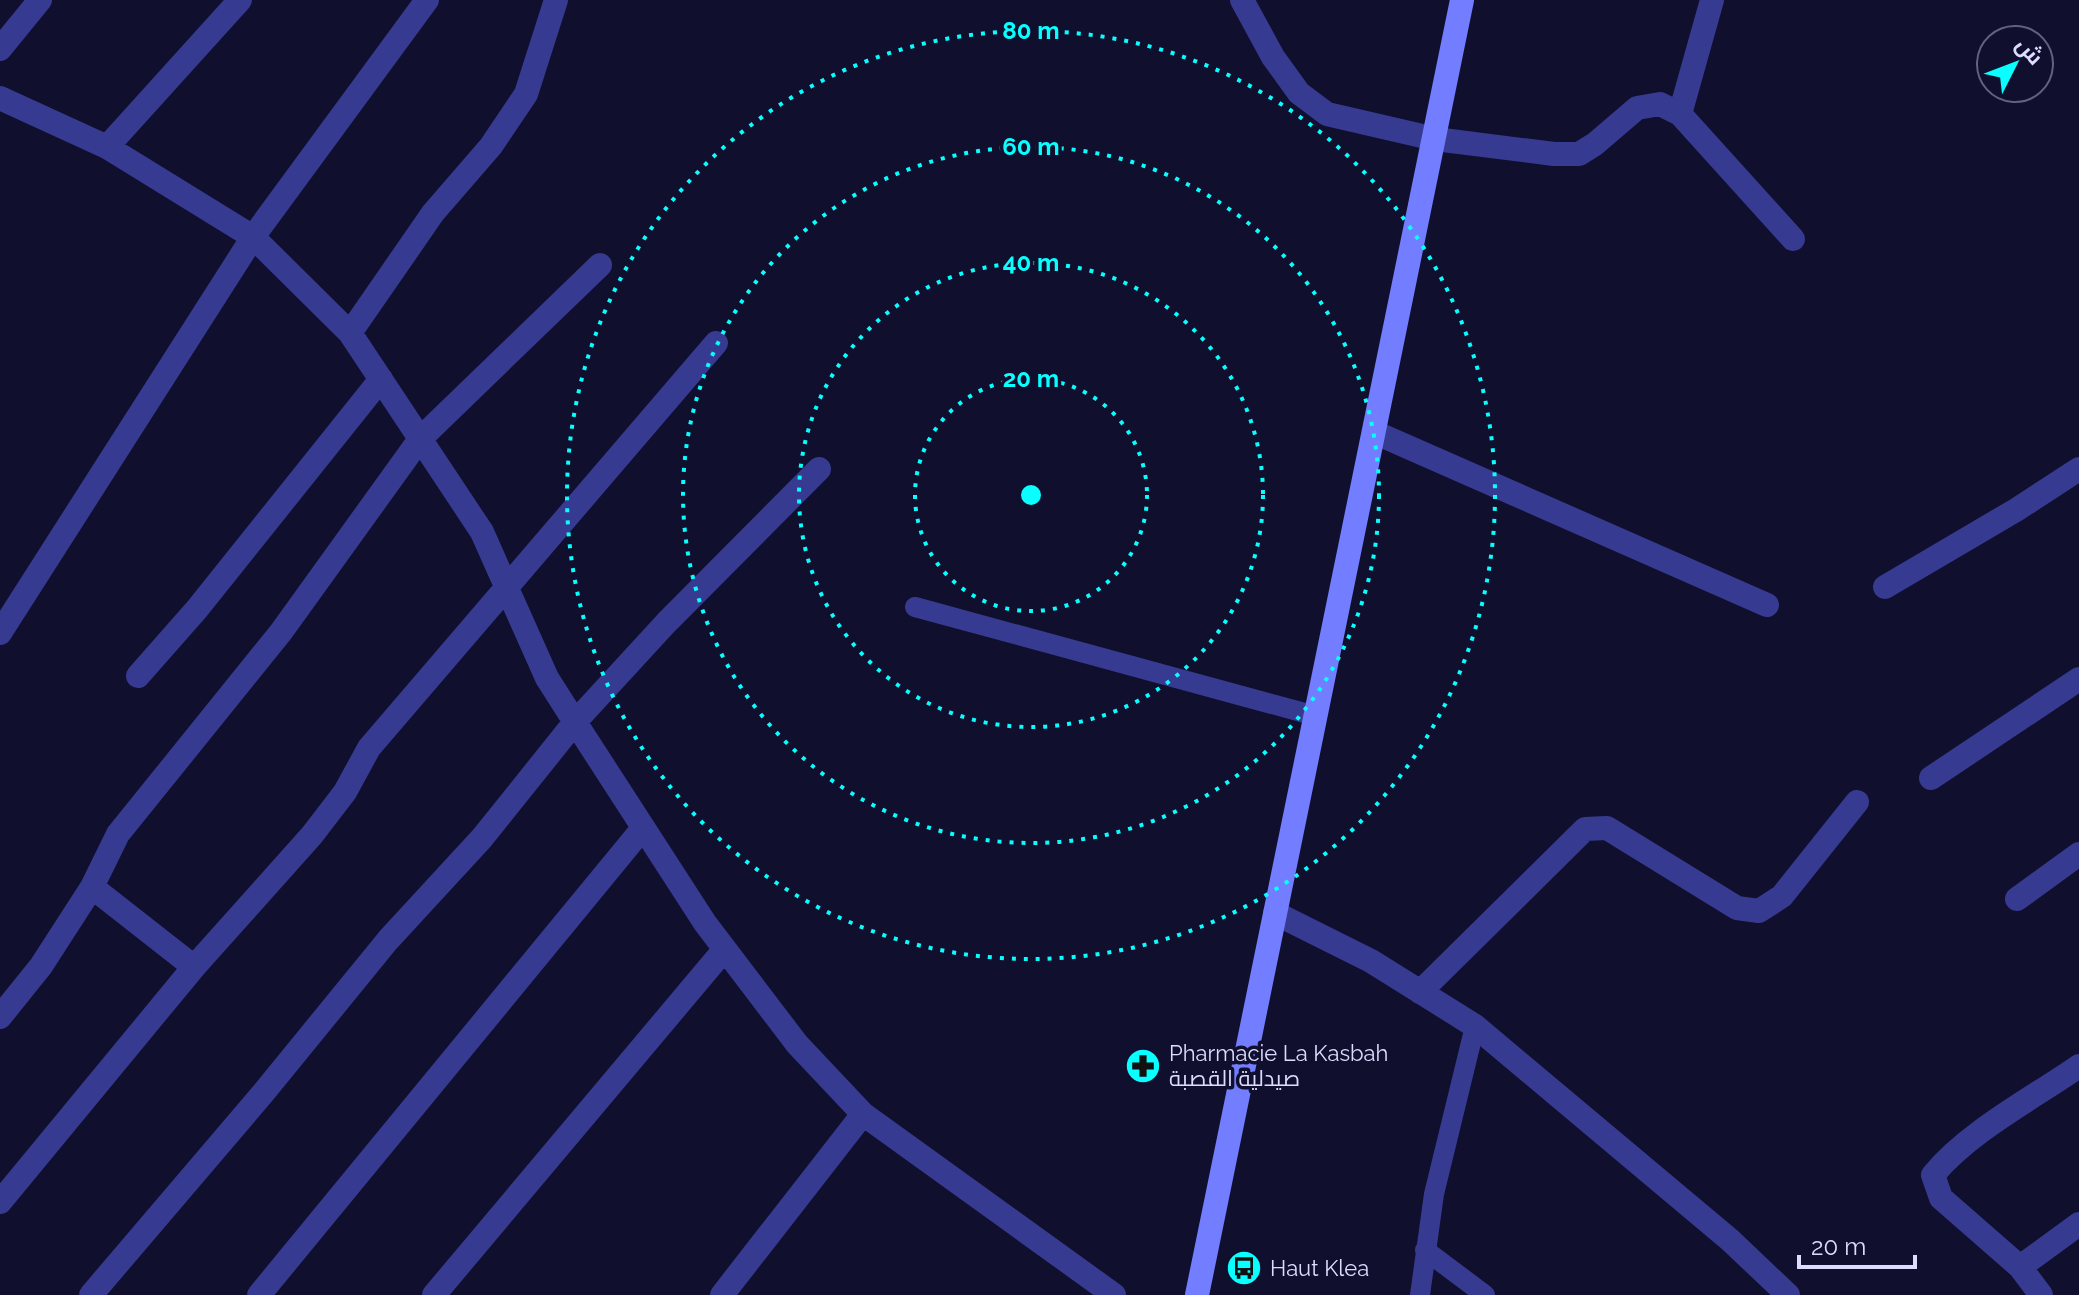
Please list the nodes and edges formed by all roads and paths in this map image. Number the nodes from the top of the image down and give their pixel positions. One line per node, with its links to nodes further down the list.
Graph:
1 (40, 0): 8 (street)
2 (240, 0): 12 (street)
3 (427, 0): 13 (street)
4 (556, 0): 16 (street)
5 (1242, 0): 11 (street)
6 (1462, 0): 11 (main road)
7 (1712, 0): 10 (street)
8 (0, 49)
9 (0, 98): 12 (street)
10 (1680, 114): 11 (street); 14 (street)
11 (1435, 139): 19 (main road)
12 (107, 147): 13 (street)
13 (253, 237): 16 (street); 27 (street)
14 (1793, 239)
15 (600, 265): 20 (street)
16 (350, 333): 18 (street)
17 (716, 343): 24 (street)
18 (381, 379): 20 (street); 28 (street)
19 (1376, 433): 25 (street); 30 (main road)
20 (420, 439): 24 (street); 36 (street)
21 (819, 469): 31 (street)
22 (2079, 469): 23 (street)
23 (1885, 587)
24 (506, 588): 31 (street); 40 (street)
25 (1767, 605)
26 (915, 607): 30 (lane)
27 (0, 633)
28 (138, 676)
29 (2079, 679): 32 (street)
30 (1316, 716): 38 (main road)
31 (575, 722): 34 (street); 50 (street)
32 (1931, 778)
33 (1857, 802): 41 (street)
34 (643, 828): 39 (street); 51 (street)
35 (2079, 854): 37 (street)
36 (92, 887): 40 (street); 42 (street)
37 (2017, 899)
38 (1275, 913): 41 (street); 55 (main road)
39 (724, 950): 45 (street); 52 (street)
40 (194, 967): 46 (street)
41 (1420, 992): 43 (street)
42 (0, 1017)
43 (1475, 1026): 48 (lane); 58 (street)
44 (2079, 1066): 49 (street)
45 (863, 1114): 53 (street); 54 (street)
46 (0, 1202)
47 (2079, 1224): 49 (street)
48 (1425, 1250): 56 (lane); 57 (lane)
49 (2020, 1267): 59 (street)
50 (91, 1295)
51 (259, 1295)
52 (434, 1295)
53 (722, 1295)
54 (1114, 1295)
55 (1197, 1295)
56 (1420, 1295)
57 (1485, 1295)
58 (1788, 1295)
59 (2041, 1295)

